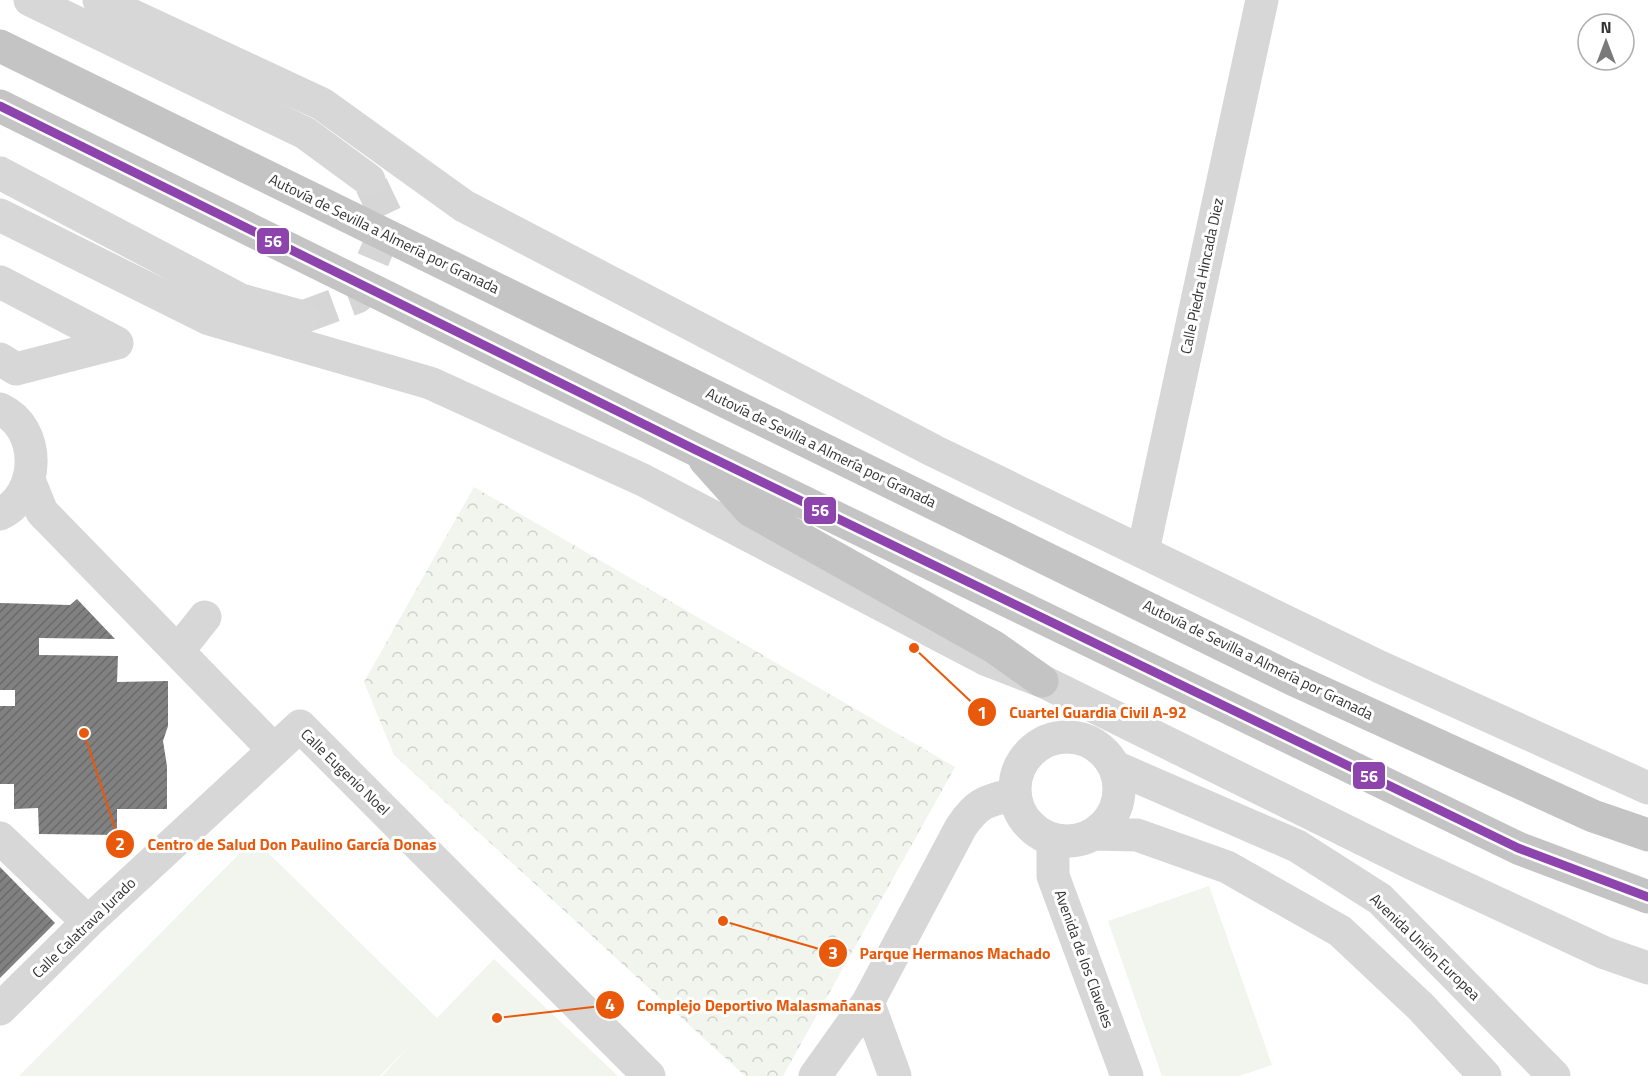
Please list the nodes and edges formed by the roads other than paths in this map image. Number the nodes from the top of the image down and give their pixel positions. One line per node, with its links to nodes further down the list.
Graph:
1 (30, 0): 7 (street)
2 (99, 0): 17 (street)
3 (1262, 0): 17 (street, Calle Piedra Hincada Diez)
4 (0, 46): 26 (highway, Autovía de Sevilla a Almería por Granada)
5 (0, 106): 13 (highway)
6 (0, 173): 10 (street)
7 (369, 180)
8 (0, 214): 20 (street)
9 (0, 282): 11 (street)
10 (303, 316)
11 (0, 359)
12 (0, 409): 14 (street)
13 (696, 450): 20 (highway); 30 (highway)
14 (29, 480): 15 (street); 16 (street)
15 (4, 512): 16 (street)
16 (42, 512): 19 (street)
17 (1143, 551): 23 (street)
18 (205, 617): 19 (street)
19 (178, 651): 21 (street)
20 (1042, 681): 29 (street)
21 (274, 750): 31 (street, Calle Calatrava Jurado); 36 (street, Calle Eugenio Noel)
22 (1115, 767): 24 (street); 25 (street); 41 (street, Avenida Unión Europea)
23 (1648, 789)
24 (1015, 794): 28 (street); 34 (street)
25 (1094, 834): 28 (street); 40 (street)
26 (1648, 835)
27 (0, 838): 31 (street)
28 (1053, 840): 39 (street, Avenida de los Claveles)
29 (1411, 863): 32 (street); 33 (street)
30 (1648, 897)
31 (88, 922): 35 (street, Calle Calatrava Jurado)
32 (1648, 968)
33 (1648, 988)
34 (868, 1002): 37 (street); 38 (street)
35 (0, 1009)
36 (649, 1076)
37 (815, 1076)
38 (895, 1076)
39 (1127, 1076)
40 (1485, 1076)
41 (1554, 1076)

